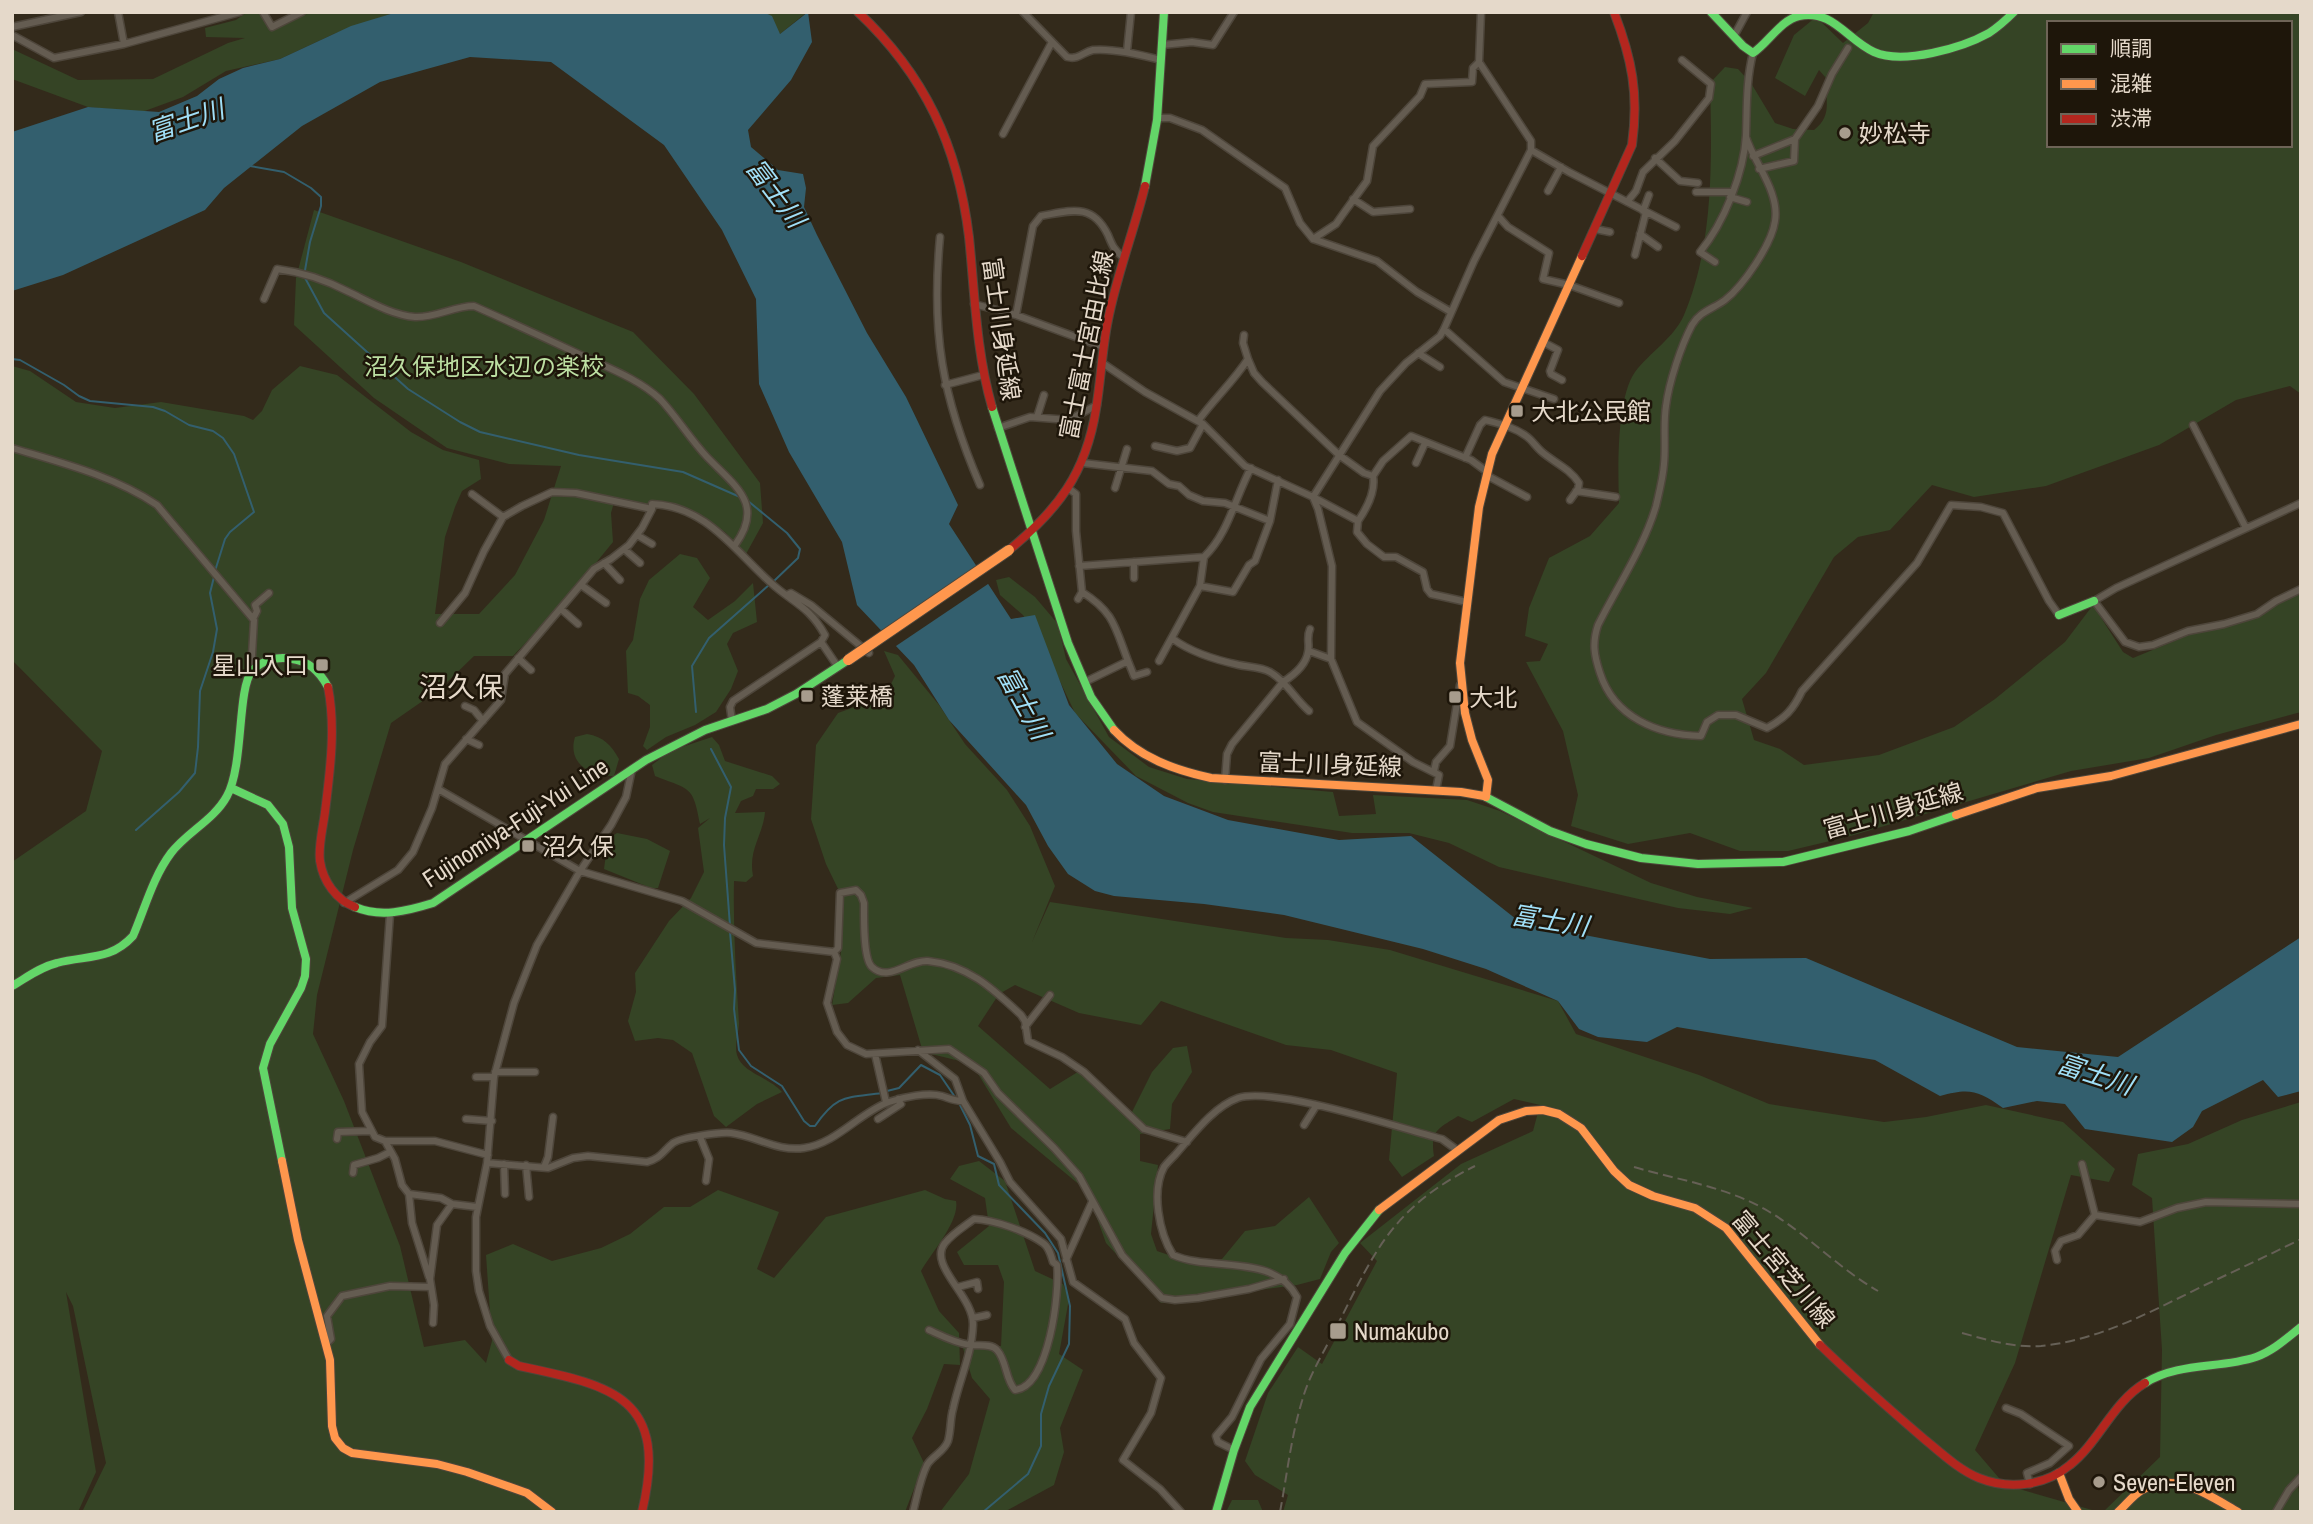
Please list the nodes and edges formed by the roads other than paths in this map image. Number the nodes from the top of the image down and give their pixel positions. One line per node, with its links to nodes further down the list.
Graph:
1 (81, 12): 16 (street)
2 (118, 12): 23 (street)
3 (240, 12): 23 (street)
4 (263, 12): 5 (street)
5 (303, 12)
6 (1023, 12): 22 (street)
7 (1131, 12): 26 (street)
8 (1164, 12): 24 (main road, 富士富士宮由比線)
9 (1234, 12): 24 (street)
10 (1481, 12): 30 (street)
11 (1614, 12): 43 (main road)
12 (1711, 12): 21 (main road)
13 (1747, 12): 21 (street)
14 (1788, 12): 19 (street)
15 (2014, 12): 19 (main road)
16 (45, 16): 18 (street)
17 (867, 16): 65 (main road, 富士川身延線)
18 (12, 27)
19 (1783, 27): 27 (main road)
20 (12, 35): 23 (street)
21 (1734, 36): 27 (main road)
22 (1052, 43): 26 (street); 32 (street)
23 (124, 44)
24 (1162, 45): 28 (main road, 富士富士宮由比線)
25 (1848, 48): 34 (street)
26 (1127, 51): 28 (street)
27 (1754, 53): 33 (street)
28 (1161, 60): 31 (main road, 富士富士宮由比線)
29 (1682, 60): 37 (street)
30 (1479, 62): 35 (street); 46 (street)
31 (1158, 118): 57 (street); 60 (main road, 富士富士宮由比線)
32 (1003, 134)
33 (1746, 137): 36 (street); 45 (street)
34 (1795, 139): 36 (street); 39 (street)
35 (1531, 150): 38 (street); 51 (street)
36 (1753, 156): 39 (street)
37 (1655, 158): 40 (street); 47 (street)
38 (1560, 167): 41 (street); 43 (street)
39 (1759, 169): 138 (street)
40 (1698, 183)
41 (1548, 191)
42 (1696, 192): 45 (street)
43 (1611, 194): 47 (street); 53 (main road)
44 (1649, 195): 50 (street)
45 (1731, 195): 48 (street); 61 (street)
46 (1353, 199): 49 (street); 57 (street)
47 (1627, 202): 50 (street)
48 (1746, 202)
49 (1410, 209)
50 (1645, 211): 52 (street); 55 (street)
51 (1498, 216): 62 (street); 66 (street)
52 (1676, 227)
53 (1595, 229): 54 (street); 62 (main road)
54 (1610, 232)
55 (1640, 234): 58 (street); 59 (street)
56 (940, 237): 78 (street)
57 (1314, 239): 66 (street)
58 (1658, 247)
59 (1635, 255)
60 (1123, 257): 67 (street); 71 (main road, 富士富士宮由比線)
61 (1715, 262)
62 (1569, 285): 64 (street); 70 (main road)
63 (264, 299): 120 (street)
64 (1619, 303)
65 (974, 304): 67 (street); 76 (main road, 富士川身延線)
66 (1451, 312): 68 (street)
67 (1016, 315): 71 (street)
68 (1444, 329): 72 (street); 79 (street)
69 (1244, 335): 73 (street)
70 (1543, 342): 77 (street); 79 (main road)
71 (1103, 347): 74 (main road, 富士富士宮由比線)
72 (1418, 353): 75 (street); 92 (street)
73 (1248, 359): 84 (street); 92 (street)
74 (1101, 362): 82 (main road, 富士富士宮由比線); 84 (street)
75 (1440, 368)
76 (983, 375): 78 (street); 87 (main road, 富士川身延線)
77 (1562, 380)
78 (946, 385): 101 (street)
79 (1522, 388): 81 (street); 85 (main road)
80 (1044, 395): 83 (street)
81 (1554, 398)
82 (1097, 405): 83 (street); 94 (main road, 富士富士宮由比線)
83 (1037, 416): 87 (street)
84 (1200, 422): 89 (street); 97 (street)
85 (1506, 425): 93 (street); 98 (main road); 104 (street)
86 (2193, 425): 116 (street)
87 (998, 428): 117 (main road, 富士川身延線)
88 (1425, 443): 93 (street); 95 (street); 99 (street)
89 (1155, 446)
90 (12, 448): 139 (street)
91 (1127, 449): 96 (street)
92 (1339, 455): 99 (street); 107 (street)
93 (1465, 458): 98 (street)
94 (1083, 463): 96 (street); 102 (main road, 富士富士宮由比線)
95 (1416, 463)
96 (1121, 468): 103 (street); 111 (street)
97 (1251, 468): 100 (street); 111 (street)
98 (1486, 473): 108 (street); 134 (main road)
99 (1373, 476): 115 (street)
100 (1278, 480): 107 (street); 114 (street)
101 (980, 485)
102 (1068, 488): 117 (main road, 富士富士宮由比線); 126 (street)
103 (1115, 488)
104 (1576, 491): 106 (street); 109 (street)
105 (472, 494): 113 (street)
106 (1616, 496)
107 (1313, 497): 115 (street); 148 (street)
108 (1527, 498)
109 (1570, 500)
110 (2301, 503): 116 (street)
111 (1235, 508): 114 (street); 122 (street)
112 (652, 509): 113 (street); 118 (street); 120 (street)
113 (503, 517): 140 (street)
114 (1270, 521): 130 (street)
115 (1358, 521): 134 (street)
116 (2246, 528): 135 (street)
117 (1033, 530): 149 (main road, 富士富士宮由比線, bridge); 159 (main road, 富士川身延線)
118 (637, 535): 119 (street); 121 (street)
119 (652, 544)
120 (734, 545): 133 (street)
121 (624, 549): 124 (street); 125 (street)
122 (1204, 556): 123 (street); 130 (street)
123 (1134, 562): 126 (street); 127 (street)
124 (604, 563): 128 (street); 129 (street)
125 (640, 563)
126 (1079, 566): 150 (street)
127 (1133, 578)
128 (620, 580)
129 (581, 585): 136 (street); 137 (street)
130 (1200, 586): 143 (street)
131 (2301, 589): 135 (street)
132 (269, 593): 139 (street)
133 (786, 595): 144 (street); 146 (street)
134 (1467, 601): 160 (main road)
135 (2094, 601): 138 (main road)
136 (606, 603)
137 (561, 609): 141 (street); 147 (street)
138 (2059, 615)
139 (253, 619): 154 (street)
140 (440, 623)
141 (578, 624)
142 (1310, 629): 145 (street)
143 (1173, 639): 151 (street); 158 (street)
144 (821, 642): 152 (street); 164 (street)
145 (1309, 651): 148 (street); 158 (street)
146 (869, 653)
147 (518, 657): 153 (street); 157 (street)
148 (1331, 659): 169 (street)
149 (848, 660): 152 (main road, Fujinomiya-Fuji-Yui Line)
150 (1128, 661): 155 (street); 159 (street)
151 (1159, 661)
152 (838, 667): 164 (main road, Fujinomiya-Fuji-Yui Line)
153 (531, 670)
154 (251, 672): 171 (main road); 177 (main road)
155 (1147, 672)
156 (496, 674): 157 (street)
157 (505, 674): 163 (street)
158 (1283, 681): 162 (street); 170 (street)
159 (1085, 682): 170 (main road, 富士川身延線)
160 (1461, 683): 169 (street); 174 (main road)
161 (465, 706): 163 (street)
162 (1309, 711)
163 (483, 721): 166 (street)
164 (732, 721): 168 (main road, Fujinomiya-Fuji-Yui Line)
165 (2301, 724): 174 (main road, 富士川身延線)
166 (466, 739): 167 (street); 172 (street)
167 (479, 744)
168 (632, 769): 175 (main road, Fujinomiya-Fuji-Yui Line); 176 (street)
169 (1434, 771): 173 (street)
170 (1225, 780): 173 (main road, 富士川身延線)
171 (231, 788): 180 (main road); 232 (main road)
172 (438, 789): 175 (street); 177 (street)
173 (1436, 790): 174 (main road, 富士川身延線)
174 (1486, 797)
175 (526, 841): 176 (street); 178 (main road, Fujinomiya-Fuji-Yui Line)
176 (580, 870): 179 (street); 186 (street)
177 (344, 903): 178 (main road, Fujinomiya-Fuji-Yui Line)
178 (390, 914): 198 (street)
179 (834, 953): 182 (street); 184 (street)
180 (12, 986)
181 (1050, 995): 182 (street)
182 (1025, 1027): 202 (street)
183 (918, 1050): 184 (street); 190 (street); 215 (street)
184 (875, 1055): 188 (street)
185 (535, 1072): 186 (street)
186 (494, 1075): 187 (street); 196 (street)
187 (476, 1077)
188 (885, 1100): 189 (street); 199 (street)
189 (899, 1101): 190 (street); 191 (street); 195 (street)
190 (959, 1101): 220 (street)
191 (909, 1103)
192 (1316, 1106): 197 (street); 202 (street); 203 (street)
193 (553, 1117): 209 (street)
194 (466, 1119): 196 (street)
195 (878, 1119)
196 (492, 1121): 205 (street)
197 (1304, 1125)
198 (370, 1131): 200 (street); 201 (street)
199 (700, 1137): 209 (street); 211 (street)
200 (337, 1139)
201 (386, 1141): 204 (street); 205 (street)
202 (1186, 1142): 223 (street)
203 (1458, 1150): 236 (main road, 富士宮芝川線); 239 (main road, 富士宮芝川線)
204 (390, 1152): 210 (street); 212 (street)
205 (487, 1159): 206 (street); 218 (street)
206 (504, 1164): 208 (street); 213 (street)
207 (2082, 1164): 219 (street)
208 (526, 1165): 209 (street); 214 (street)
209 (544, 1167)
210 (353, 1173)
211 (706, 1181)
212 (409, 1194): 216 (street); 224 (street)
213 (505, 1194)
214 (529, 1197)
215 (1092, 1202): 220 (street); 223 (street)
216 (453, 1204): 218 (street); 224 (street)
217 (2301, 1204): 219 (street)
218 (477, 1207): 234 (street)
219 (2095, 1215): 221 (street)
220 (1066, 1260): 222 (street); 244 (street)
221 (2057, 1260)
222 (1057, 1265): 225 (street); 233 (street)
223 (1284, 1279): 236 (street)
224 (430, 1283): 229 (street); 232 (street)
225 (958, 1287): 226 (street); 228 (street)
226 (978, 1289)
227 (987, 1315): 228 (street)
228 (973, 1318): 233 (street)
229 (433, 1323)
230 (2301, 1327): 237 (main road, 富士宮芝川線)
231 (929, 1330): 233 (street)
232 (326, 1344): 241 (main road)
233 (971, 1345): 243 (street)
234 (509, 1360): 242 (main road)
235 (2006, 1408): 239 (street)
236 (1234, 1450): 245 (main road, 富士宮芝川線)
237 (2059, 1474): 239 (main road, 富士宮芝川線); 246 (main road)
238 (2301, 1476): 240 (street)
239 (2030, 1484)
240 (2298, 1484): 249 (street)
241 (552, 1512)
242 (642, 1512)
243 (912, 1512)
244 (1181, 1512)
245 (1216, 1512)
246 (2078, 1512)
247 (2118, 1512): 248 (main road)
248 (2238, 1512)
249 (2276, 1512)

